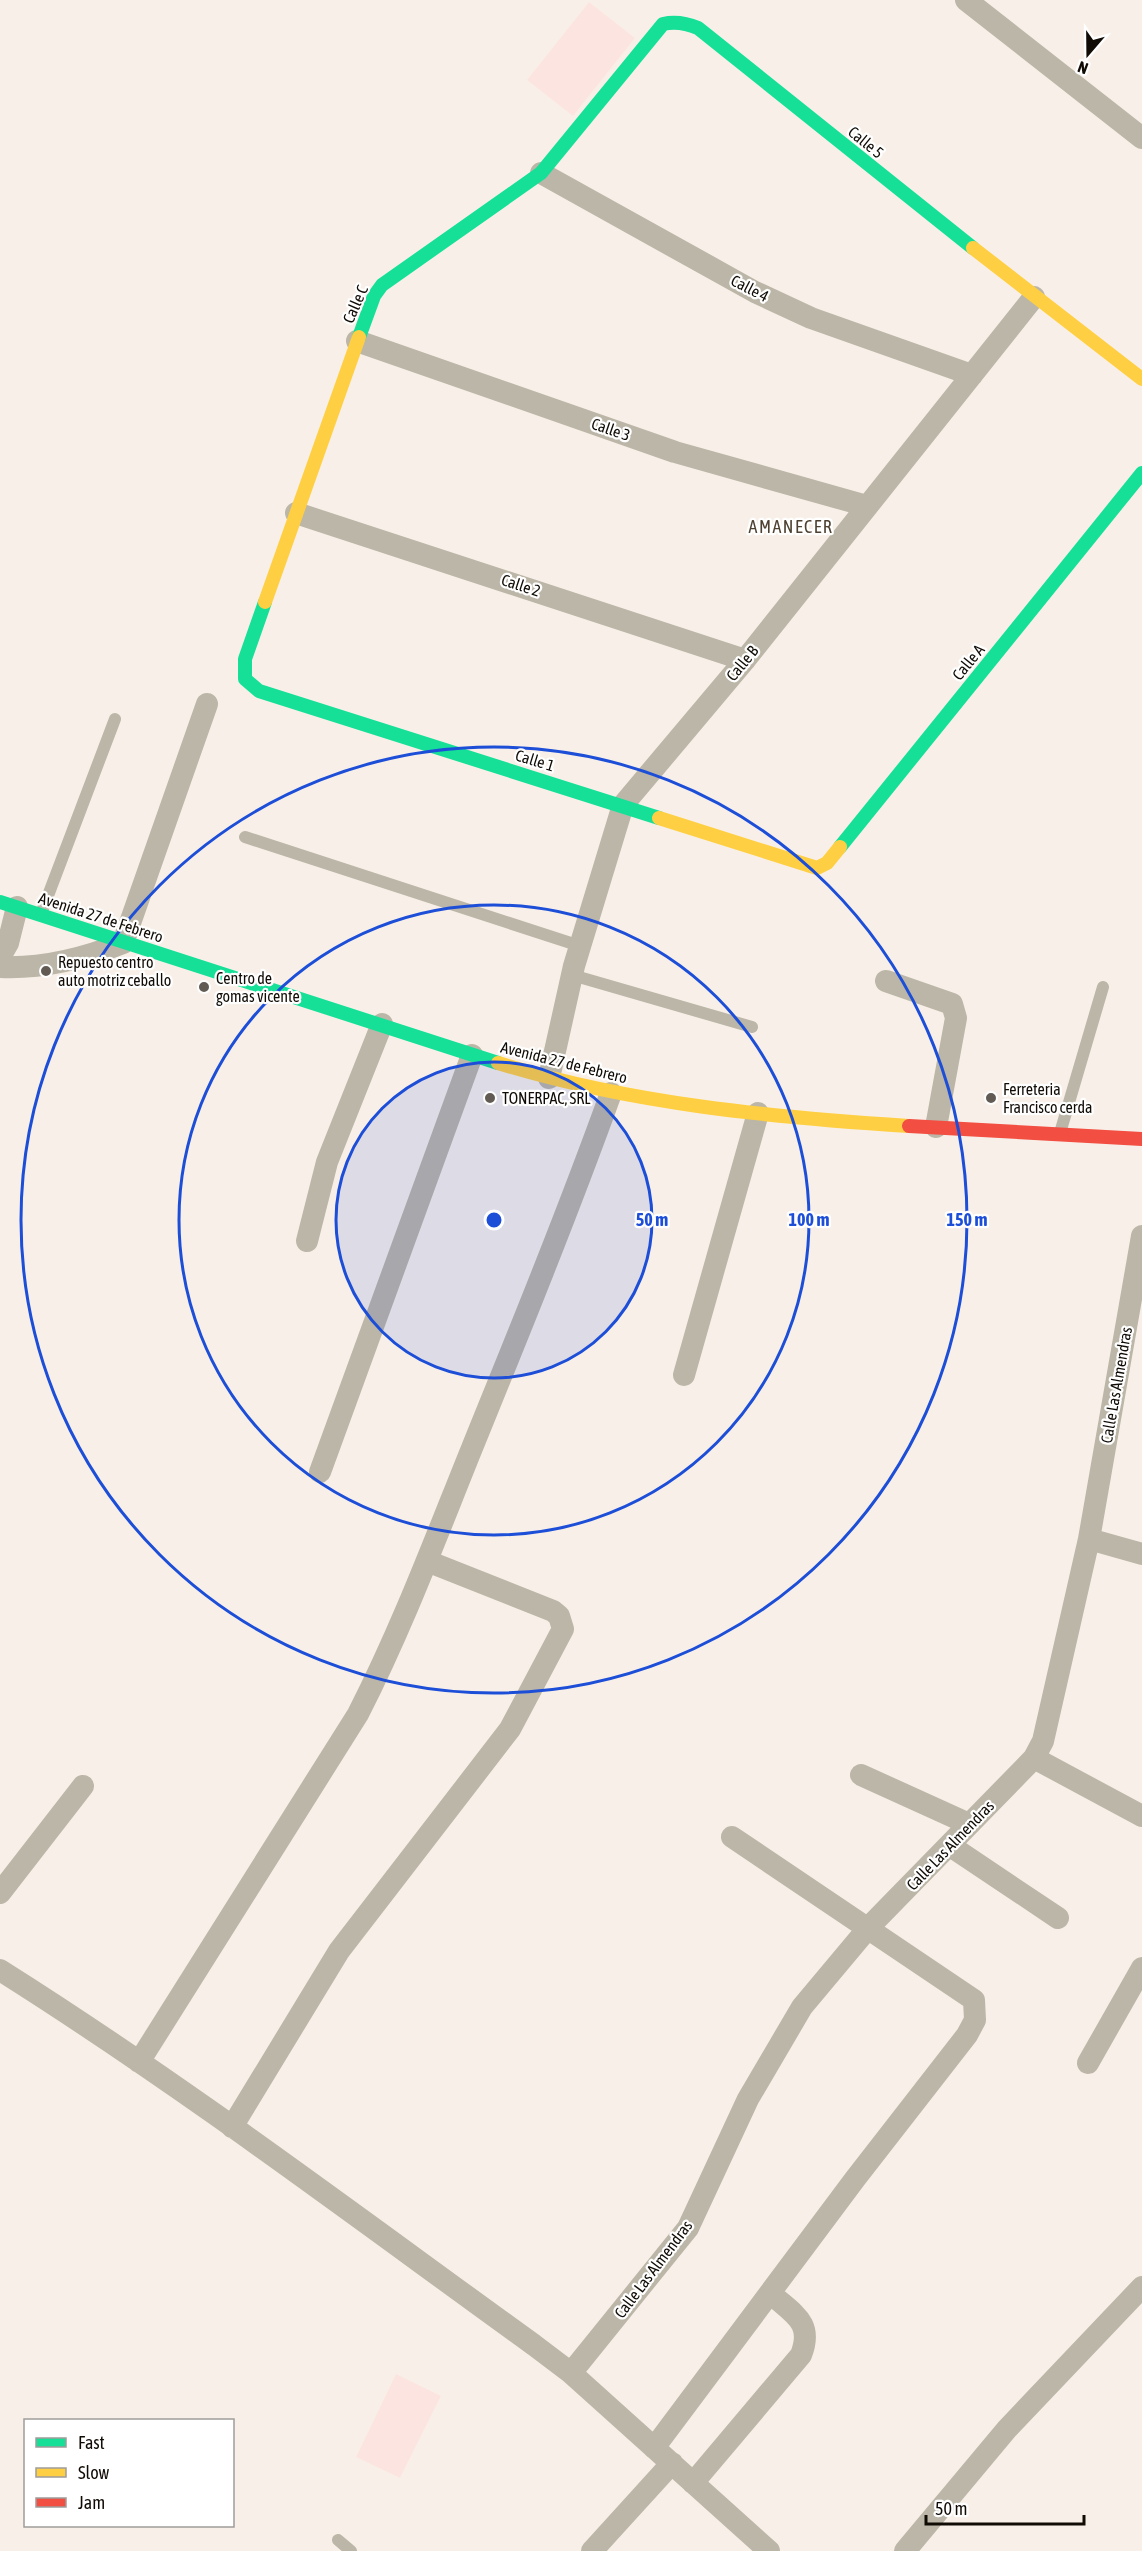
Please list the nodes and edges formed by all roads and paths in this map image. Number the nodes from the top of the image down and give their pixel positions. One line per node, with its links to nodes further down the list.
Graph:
1 (966, 0): 3 (street)
2 (674, 21): 4 (street, Calle C); 5 (street, Calle 5)
3 (1142, 138)
4 (541, 173): 6 (street, Calle C); 7 (street, Calle 4)
5 (1034, 297): 7 (street, Calle B); 8 (street, Calle 5)
6 (357, 341): 10 (street, Calle 3); 11 (street, Calle C)
7 (972, 375): 10 (street, Calle B)
8 (1142, 379)
9 (1142, 473): 18 (street, Calle A)
10 (867, 506): 12 (street, Calle B)
11 (296, 513): 12 (street, Calle 2); 13 (street, Calle C)
12 (745, 660): 16 (street, Calle B)
13 (245, 679): 16 (street, Calle 1)
14 (207, 704): 21 (street)
15 (115, 719): 20 (lane)
16 (623, 805): 18 (street, Calle 1); 22 (street, Calle B)
17 (245, 837): 22 (lane)
18 (817, 868)
19 (8, 905): 20 (street, Avenida 27 de Febrero); 23 (street)
20 (40, 915): 21 (street, Avenida 27 de Febrero)
21 (123, 943): 24 (street); 28 (street, Avenida 27 de Febrero)
22 (580, 946): 25 (street, Calle B)
23 (0, 957)
24 (0, 967)
25 (572, 975): 29 (lane); 31 (street, Calle B)
26 (886, 981): 34 (street)
27 (1103, 987): 35 (lane)
28 (382, 1024): 30 (street, Avenida 27 de Febrero); 38 (street)
29 (752, 1027)
30 (472, 1055): 31 (street, Avenida 27 de Febrero); 40 (street)
31 (549, 1078): 32 (street, Avenida 27 de Febrero)
32 (612, 1093): 33 (street, Avenida 27 de Febrero); 43 (street)
33 (758, 1113): 34 (street, Avenida 27 de Febrero); 39 (street)
34 (936, 1127): 35 (street, Avenida 27 de Febrero)
35 (1059, 1134): 36 (street, Avenida 27 de Febrero)
36 (1142, 1139)
37 (1142, 1236): 41 (street, Calle Las Almendras)
38 (307, 1241)
39 (684, 1375)
40 (320, 1472)
41 (1089, 1539): 42 (street); 44 (street, Calle Las Almendras)
42 (1142, 1554)
43 (426, 1561): 56 (street); 58 (street)
44 (1035, 1758): 47 (street); 48 (street, Calle Las Almendras)
45 (861, 1775): 48 (street)
46 (83, 1786): 51 (street)
47 (1142, 1816)
48 (969, 1824): 50 (street, Calle Las Almendras)
49 (732, 1837): 53 (street)
50 (949, 1845): 52 (street); 53 (street, Calle Las Almendras)
51 (0, 1893)
52 (1058, 1918)
53 (869, 1927): 60 (street); 61 (street, Calle Las Almendras)
54 (1142, 1968): 57 (street)
55 (0, 1970): 56 (street)
56 (139, 2062): 58 (street)
57 (1088, 2063)
58 (232, 2127): 61 (street)
59 (1142, 2287): 69 (street)
60 (770, 2293): 62 (street); 64 (street)
61 (571, 2373): 62 (street)
62 (654, 2448): 63 (street)
63 (672, 2463): 64 (street); 67 (street)
64 (693, 2482): 68 (street)
65 (338, 2540): 66 (lane)
66 (351, 2551)
67 (592, 2551)
68 (769, 2551)
69 (905, 2551)

